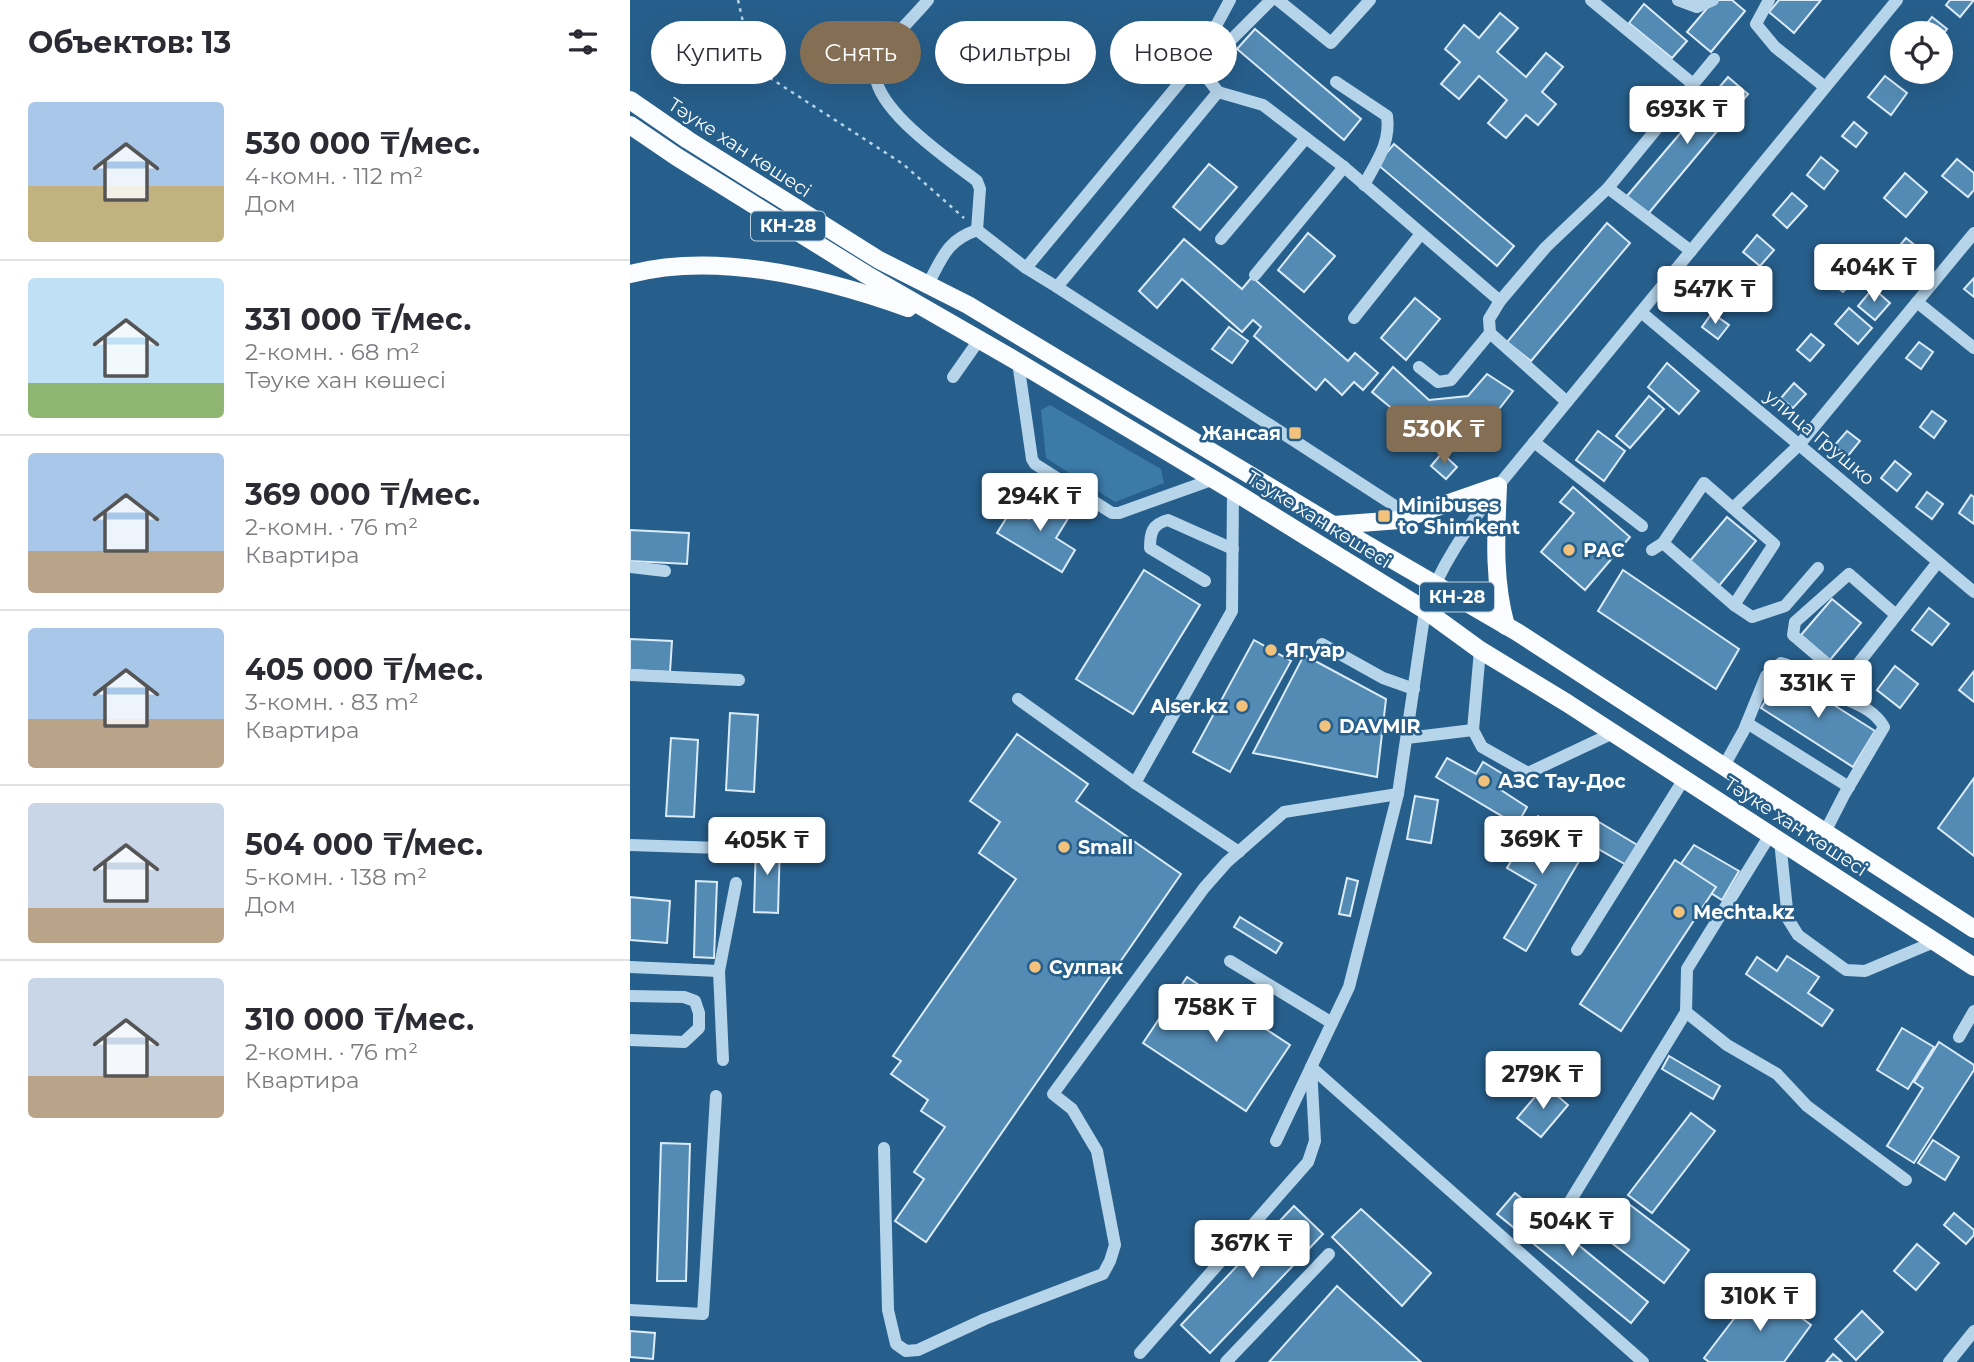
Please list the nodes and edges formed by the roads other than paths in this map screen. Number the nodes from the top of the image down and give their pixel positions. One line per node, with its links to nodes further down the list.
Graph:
1 (928, 0): 26 (street)
2 (1230, 0): 11 (street)
3 (1271, 0): 12 (street)
4 (1278, 0): 5 (street)
5 (1370, 0)
6 (1591, 0): 17 (street)
7 (1678, 0): 8 (street)
8 (1713, 0)
9 (1769, 0): 18 (street)
10 (1897, 0): 18 (street)
11 (1220, 21)
12 (1237, 31)
13 (1714, 59): 17 (street)
14 (1336, 82): 24 (street)
15 (1183, 84): 31 (street)
16 (1212, 84): 19 (street)
17 (1693, 84): 25 (street)
18 (1825, 87): 30 (street)
19 (1218, 92): 22 (street); 35 (street)
20 (631, 101): 34 (main road, Тәуке хан көшесі / КН-28)
21 (630, 125): 40 (main road, Тәуке хан көшесі / КН-28)
22 (1306, 138): 23 (street); 29 (street)
23 (1344, 167): 24 (street); 33 (street)
24 (1364, 185): 28 (street)
25 (1608, 188): 30 (street); 36 (street)
26 (977, 230): 31 (street); 34 (street)
27 (1974, 233): 37 (street)
28 (1420, 235): 36 (street); 39 (street)
29 (1221, 239)
30 (1690, 251): 38 (street)
31 (1026, 268): 35 (street)
32 (630, 274): 40 (main road)
33 (1255, 275)
34 (928, 284): 55 (main road, Тәуке хан көшесі / КН-28)
35 (1056, 287): 54 (street)
36 (1500, 301): 41 (street)
37 (1917, 302): 43 (street); 49 (street)
38 (1641, 312): 47 (street); 49 (street, улица Грушко)
39 (1354, 318)
40 (948, 322): 42 (main road, Тәуке хан көшесі / КН-28)
41 (1490, 333): 45 (street); 47 (street)
42 (979, 340): 44 (main road, Тәуке хан көшесі / КН-28); 46 (street)
43 (1974, 348)
44 (1018, 362): 50 (main road, Тәуке хан көшесі / КН-28); 50 (street)
45 (1419, 367)
46 (953, 377)
47 (1567, 402): 48 (street)
48 (1534, 442): 51 (street); 56 (street)
49 (1799, 445): 53 (street); 58 (street, улица Грушко)
50 (1214, 480): 52 (main road, Тәуке хан көшесі / КН-28)
51 (1498, 486): 54 (main road); 63 (street); 68 (main road)
52 (1233, 491): 57 (street); 66 (main road, Тәуке хан көшесі / КН-28)
53 (1733, 508): 65 (street); 65 (street)
54 (1412, 517): 55 (main road)
55 (1333, 525): 63 (main road, Тәуке хан көшесі / КН-28)
56 (1642, 526)
57 (1233, 549): 62 (street); 81 (street)
58 (1938, 562): 64 (street, улица Грушко); 67 (street)
59 (630, 567): 61 (street)
60 (1818, 568): 65 (street)
61 (665, 570)
62 (1205, 581)
63 (1434, 583): 66 (street); 68 (main road, Тәуке хан көшесі / КН-28)
64 (1974, 592)
65 (1734, 605)
66 (1424, 610): 70 (main road, Тәуке хан көшесі / КН-28); 73 (street)
67 (1896, 615): 67 (street)
68 (1506, 626): 79 (main road, Тәуке хан көшесі / КН-28)
69 (1322, 644): 73 (street)
70 (1480, 650): 76 (street); 77 (main road, Тәуке хан көшесі / КН-28)
71 (630, 674): 72 (street)
72 (739, 680)
73 (1414, 689): 78 (street)
74 (1018, 699): 81 (street)
75 (1747, 723): 79 (street); 82 (street); 82 (street)
76 (1473, 730): 77 (street); 78 (street)
77 (1613, 733): 80 (main road, Тәуке хан көшесі / КН-28)
78 (1407, 738): 83 (street)
79 (1724, 766): 84 (main road, Тәуке хан көшесі / КН-28)
80 (1684, 779): 85 (main road, Тәуке хан көшесі / КН-28); 92 (street)
81 (1135, 783): 88 (street)
82 (1849, 787): 84 (street)
83 (1398, 794): 88 (street); 100 (street)
84 (1825, 832): 90 (main road, Тәуке хан көшесі / КН-28)
85 (1775, 838): 91 (main road, Тәуке хан көшесі / КН-28); 91 (street); 99 (street)
86 (630, 845): 87 (street)
87 (720, 848)
88 (1239, 852): 107 (street)
89 (736, 883): 96 (street)
90 (1974, 929)
91 (1934, 942): 95 (main road, Тәуке хан көшесі / КН-28)
92 (1577, 950)
93 (1230, 961): 100 (street)
94 (630, 967): 96 (street)
95 (1974, 967)
96 (719, 971): 103 (street)
97 (630, 996): 102 (street)
98 (1974, 1011): 101 (street)
99 (1686, 1012): 108 (street); 109 (street)
100 (1332, 1023): 104 (street)
101 (1959, 1037)
102 (630, 1040)
103 (723, 1060)
104 (1311, 1067): 106 (street); 113 (street); 115 (street)
105 (716, 1096): 111 (street)
106 (1276, 1141)
107 (884, 1147)
108 (1906, 1180)
109 (1569, 1203)
110 (1329, 1254): 114 (street)
111 (630, 1311)
112 (1974, 1331): 116 (street)
113 (1140, 1353)
114 (1226, 1362)
115 (1643, 1362)
116 (1949, 1362)

